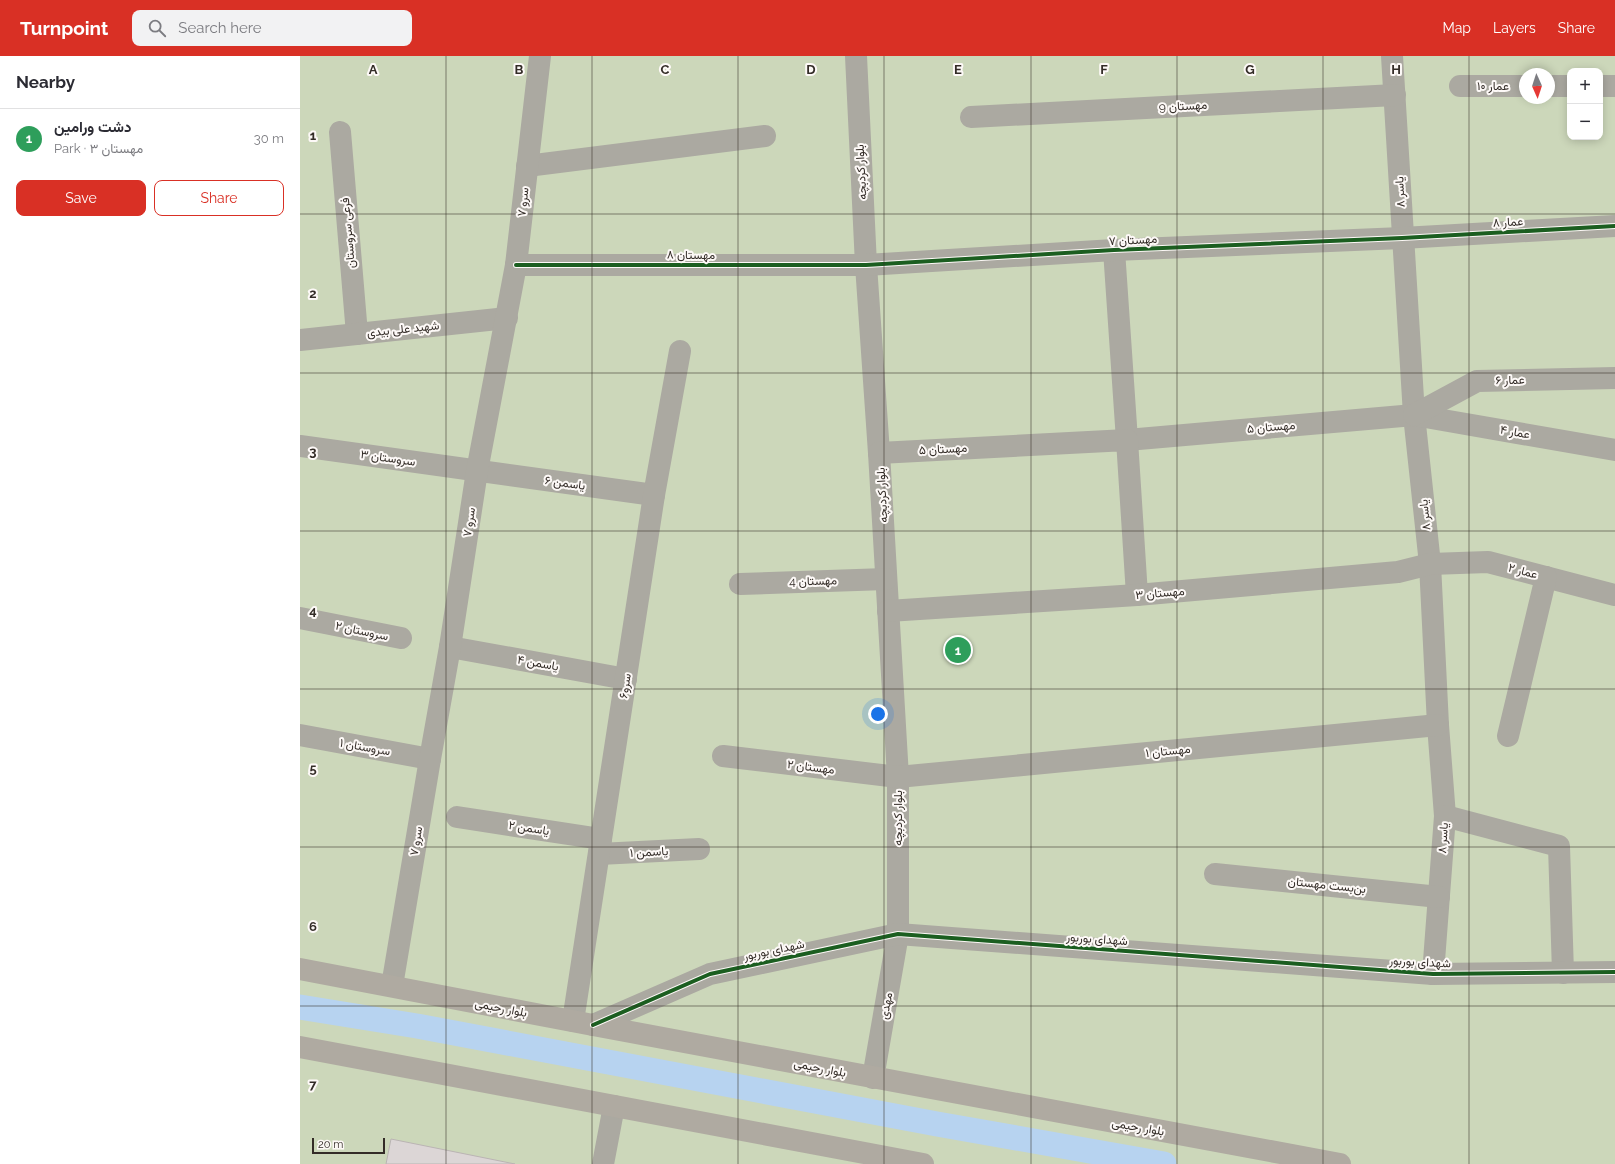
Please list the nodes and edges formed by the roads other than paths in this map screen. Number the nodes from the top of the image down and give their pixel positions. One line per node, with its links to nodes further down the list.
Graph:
1 (540, 56): 14 (street, سرو ۷)
2 (856, 56): 19 (street, بلوار کردبچه)
3 (1392, 56): 10 (street, یاسر ۸)
4 (1460, 86): 5 (street, عمار ۱۰)
5 (1519, 86)
6 (1555, 86): 7 (street)
7 (1567, 86)
8 (1603, 86): 9 (street)
9 (1615, 86)
10 (1395, 95): 11 (street, مهستان 9); 16 (street, یاسر ۸)
11 (971, 117)
12 (340, 132): 21 (street, فرعی سروستان)
13 (765, 136): 14 (street)
14 (527, 166): 18 (street, سرو ۷)
15 (1615, 226): 16 (street, عمار ۸)
16 (1402, 238): 17 (street, مهستان ۷); 25 (street, یاسر ۸)
17 (1114, 250): 19 (street, مهستان ۷); 26 (street)
18 (516, 265): 19 (street, مهستان ۸); 20 (street, سرو ۷)
19 (866, 265): 29 (street, بلوار کردبچه)
20 (507, 318): 21 (street, شهید علی بیدی); 30 (street, سرو ۷)
21 (357, 334): 22 (street, شهید علی بیدی)
22 (300, 340)
23 (680, 351): 31 (street, سرو۶)
24 (1615, 378): 25 (street, عمار ۶)
25 (1414, 415): 26 (street, مهستان ۵); 28 (street, عمار ۴); 32 (street, یاسر ۸)
26 (1127, 440): 29 (street, مهستان ۵); 36 (street)
27 (300, 446): 30 (street, سروستان ۳)
28 (1615, 450)
29 (879, 452): 34 (street, بلوار کردبچه)
30 (477, 471): 31 (street, یاسمن ۶); 41 (street, سرو ۷)
31 (654, 495): 42 (street, سرو۶)
32 (1430, 564): 33 (street, عمار ۲); 36 (street, مهستان ۳); 43 (street, یاسر ۸)
33 (1546, 577): 37 (street, عمار ۲); 45 (street)
34 (886, 579): 35 (street, مهستان 4); 38 (street, بلوار کردبچه)
35 (740, 584)
36 (1137, 595): 38 (street, مهستان ۳)
37 (1615, 595)
38 (888, 611): 48 (street, بلوار کردبچه)
39 (300, 618): 40 (street, سروستان ۲)
40 (401, 638)
41 (450, 647): 42 (street, یاسمن ۴); 47 (street, سرو ۷)
42 (626, 679): 51 (street, سرو۶)
43 (1438, 725): 48 (street, مهستان ۱); 49 (street, یاسر ۸)
44 (300, 735): 47 (street, سروستان ۱)
45 (1508, 736)
46 (723, 756): 48 (street, مهستان ۲)
47 (430, 759): 60 (street, سرو ۷)
48 (898, 777): 55 (street, بلوار کردبچه)
49 (1445, 816): 54 (street, یاسر ۸); 58 (street)
50 (457, 817): 51 (street, یاسمن ۲)
51 (600, 847): 52 (street, یاسمن ۱); 61 (street, سرو۶)
52 (699, 849)
53 (1215, 874): 54 (street, بن‌بست مهستان)
54 (1439, 897): 59 (street, یاسر ۸)
55 (898, 934): 59 (street, شهدای بوربور); 61 (street, شهدای بوربور); 63 (street, مهدی)
56 (300, 969): 60 (main road, بلوار رحیمی)
57 (1615, 972): 58 (street, شهدای بوربور)
58 (1563, 973): 59 (street, شهدای بوربور)
59 (1433, 974)
60 (392, 986): 61 (main road, بلوار رحیمی)
61 (583, 1023): 63 (main road, بلوار رحیمی)
62 (300, 1047): 64 (main road)
63 (873, 1078): 68 (main road, بلوار رحیمی)
64 (614, 1106): 65 (main road); 66 (street)
65 (883, 1160): 67 (main road)
66 (603, 1164)
67 (923, 1164)
68 (1340, 1164)

